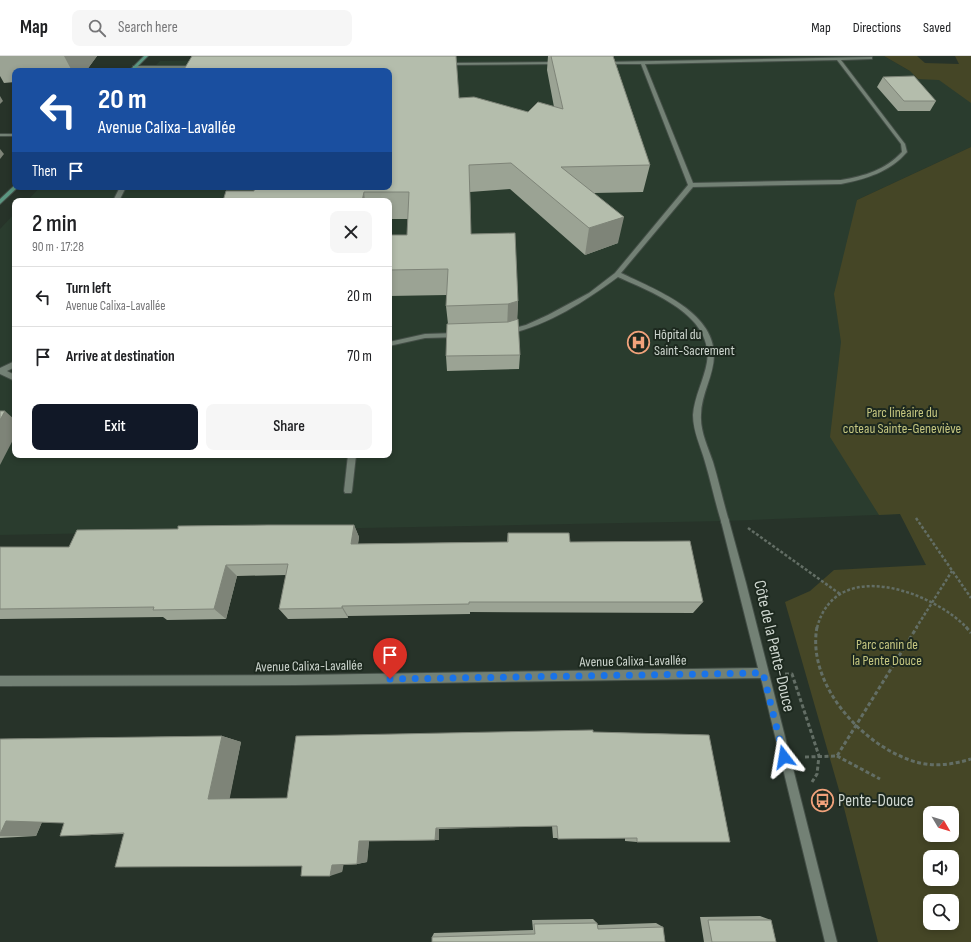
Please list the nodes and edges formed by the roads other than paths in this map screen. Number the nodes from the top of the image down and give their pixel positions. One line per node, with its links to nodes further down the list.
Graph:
1 (146, 56): 8 (main road)
2 (871, 58): 3 (street)
3 (838, 59): 4 (street); 12 (street)
4 (642, 62): 6 (street); 12 (street)
5 (563, 63): 7 (street)
6 (595, 63)
7 (444, 64)
8 (135, 67): 9 (street)
9 (198, 67)
10 (0, 135): 11 (street)
11 (12, 135)
12 (691, 185): 15 (street)
13 (12, 190): 14 (main road)
14 (0, 202)
15 (618, 274): 16 (street); 25 (street, Côte de la Pente-Douce)
16 (500, 333)
17 (463, 334): 18 (street)
18 (392, 343)
19 (12, 365): 21 (street)
20 (12, 370): 21 (street)
21 (0, 371): 22 (street)
22 (12, 377)
23 (352, 458): 24 (street)
24 (348, 491)
25 (763, 673): 26 (street, Avenue Calixa-Lavallée); 27 (street, Côte de la Pente-Douce)
26 (0, 681)
27 (831, 942)

